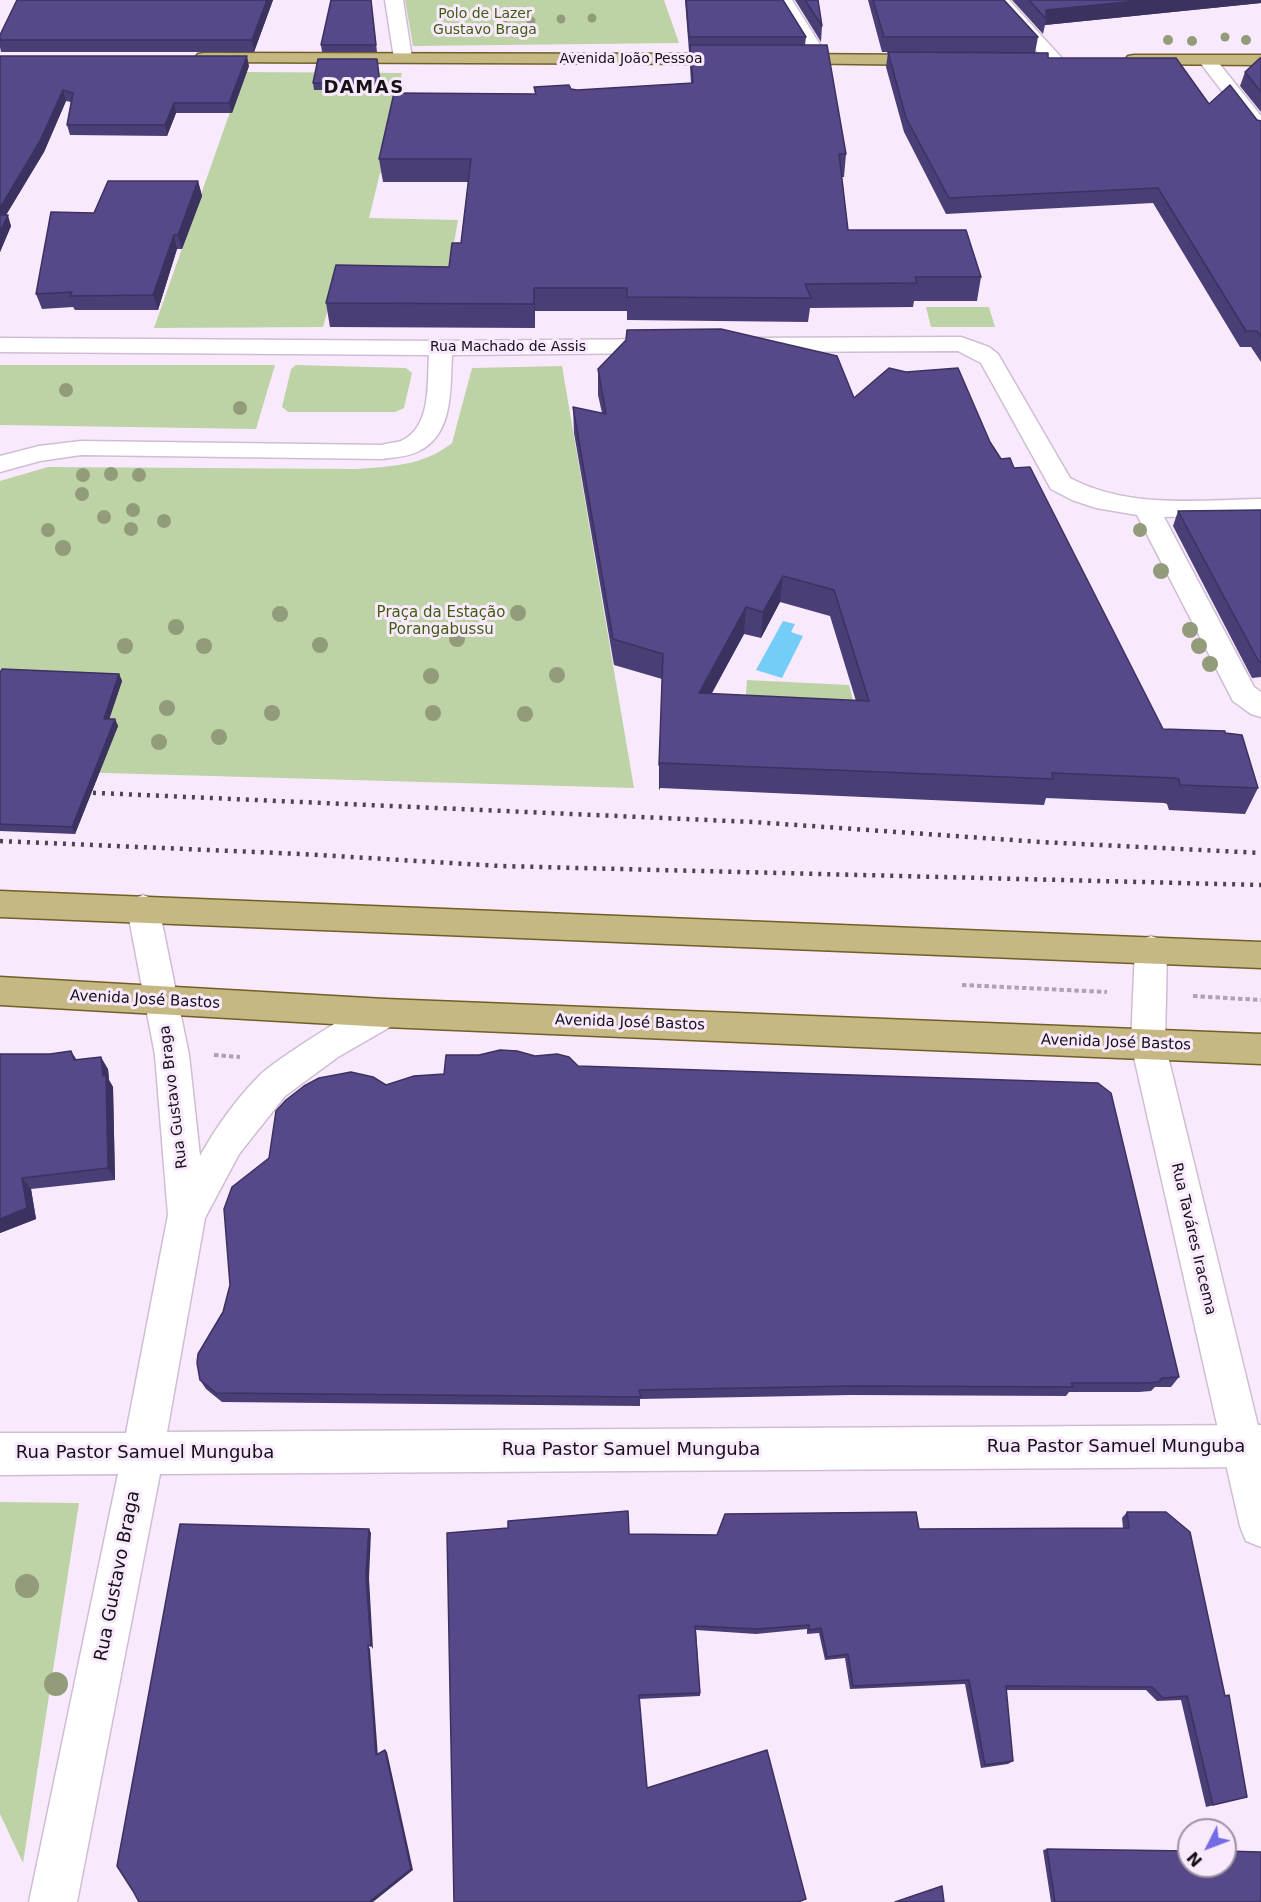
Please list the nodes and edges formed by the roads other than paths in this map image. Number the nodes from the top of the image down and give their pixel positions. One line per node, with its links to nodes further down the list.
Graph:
1 (394, 0): 5 (street)
2 (783, 0): 8 (street)
3 (1000, 0): 11 (street)
4 (190, 58): 5 (main road, Avenida João Pessoa)
5 (403, 58): 6 (main road, Avenida João Pessoa)
6 (749, 59)
7 (772, 59): 8 (main road)
8 (820, 59): 9 (main road)
9 (949, 60)
10 (1031, 60): 11 (main road)
11 (1054, 60): 12 (main road)
12 (1076, 60)
13 (1116, 60): 15 (main road)
14 (1261, 60): 15 (main road)
15 (1208, 61): 16 (street)
16 (1261, 129)
17 (0, 345): 20 (street, Rua Machado de Assis)
18 (691, 345): 20 (street, Rua Machado de Assis)
19 (726, 345): 22 (street)
20 (441, 348): 21 (street)
21 (0, 464)
22 (1146, 507): 23 (street); 24 (street)
23 (1261, 507)
24 (1261, 707)
25 (0, 904): 26 (main road)
26 (143, 908): 27 (main road); 30 (street, Rua Gustavo Braga)
27 (1151, 949): 28 (main road); 32 (street, Rua Taváres Iracema)
28 (1261, 955)
29 (0, 991): 30 (main road, Avenida José Bastos)
30 (162, 1002): 31 (main road, Avenida José Bastos); 34 (street, Rua Gustavo Braga)
31 (386, 1013): 32 (main road, Avenida José Bastos); 34 (street, Rua Gustavo Braga)
32 (1148, 1044): 33 (main road, Avenida José Bastos); 35 (street, Rua Taváres Iracema)
33 (1261, 1049)
34 (187, 1215): 36 (street, Rua Gustavo Braga)
35 (1251, 1446): 36 (street, Rua Pastor Samuel Munguba); 38 (street, Rua Taváres Iracema)
36 (143, 1453): 37 (street, Rua Pastor Samuel Munguba); 39 (street, Rua Gustavo Braga)
37 (0, 1454)
38 (1261, 1526)
39 (63, 1890)

